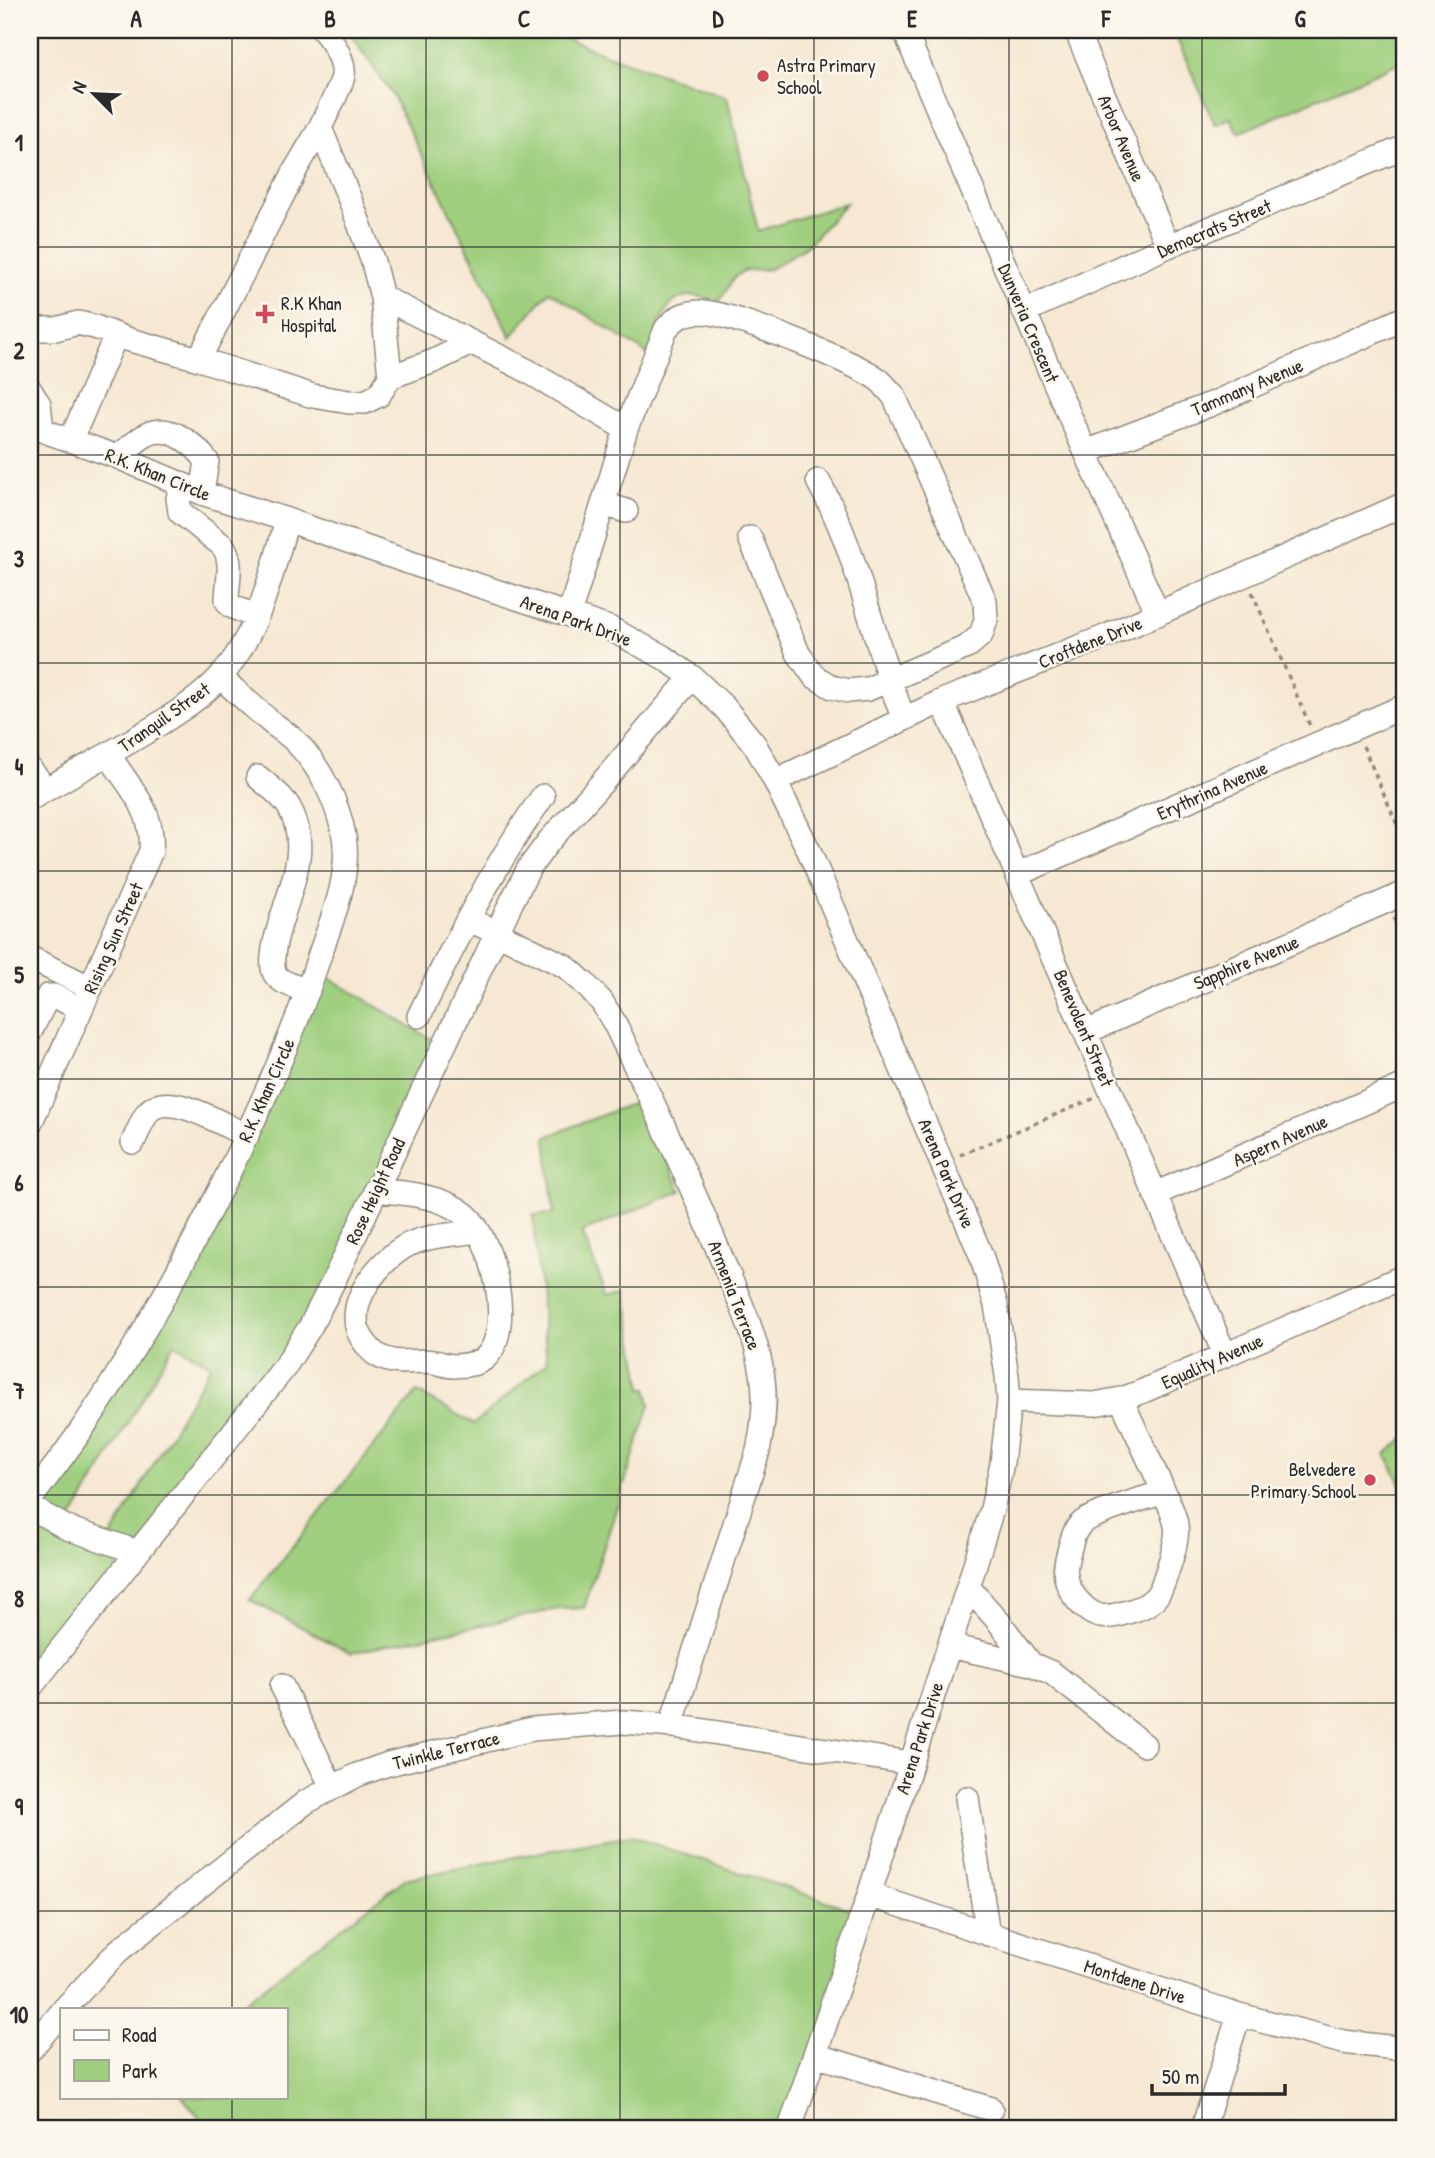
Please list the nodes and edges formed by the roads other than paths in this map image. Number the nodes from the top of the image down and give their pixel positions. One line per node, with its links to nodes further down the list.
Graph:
1 (323, 30): 4 (street)
2 (905, 30): 8 (street, Dunveria Crescent)
3 (1076, 30): 6 (street, Arbor Avenue)
4 (320, 128): 7 (street); 13 (street)
5 (1405, 147): 6 (street, Democrats Street)
6 (1168, 246): 8 (street, Democrats Street)
7 (382, 297): 12 (street); 14 (street)
8 (1025, 311): 19 (street, Dunveria Crescent)
9 (1405, 318): 19 (street, Tammany Avenue)
10 (30, 329): 11 (street)
11 (123, 337): 13 (street); 18 (street)
12 (471, 343): 14 (street); 17 (street)
13 (199, 359): 14 (street)
14 (390, 377)
15 (30, 390): 16 (street)
16 (36, 428): 18 (street, R.K. Khan Circle)
17 (626, 429): 23 (street); 33 (street)
18 (78, 443): 20 (street, R.K. Khan Circle)
19 (1086, 452): 28 (street, Dunveria Crescent)
20 (118, 457): 22 (street, R.K. Khan Circle); 22 (street)
21 (818, 481): 33 (street)
22 (192, 489): 26 (street, R.K. Khan Circle); 30 (street)
23 (604, 504): 25 (street); 29 (street)
24 (1405, 504): 28 (street, Croftdene Drive)
25 (626, 511)
26 (287, 520): 29 (street, Arena Park Drive); 30 (street, Tranquil Street)
27 (750, 538): 33 (street)
28 (1158, 614): 34 (street, Croftdene Drive)
29 (569, 615): 32 (street, Arena Park Drive)
30 (256, 617): 31 (street, Tranquil Street)
31 (220, 677): 37 (street, Tranquil Street); 49 (street, R.K. Khan Circle)
32 (692, 677): 40 (street, Arena Park Drive); 46 (street, Rose Height Road)
33 (888, 681): 36 (street)
34 (942, 701): 36 (street, Croftdene Drive); 43 (street, Benevolent Street)
35 (1405, 706): 43 (street, Erythrina Avenue)
36 (904, 719): 40 (street, Croftdene Drive)
37 (109, 755): 41 (street, Tranquil Street); 48 (street, Rising Sun Street)
38 (30, 769): 41 (street)
39 (258, 777): 49 (street)
40 (775, 780): 64 (street, Arena Park Drive)
41 (38, 794)
42 (543, 796): 45 (street)
43 (1018, 874): 53 (street, Benevolent Street)
44 (1396, 897): 53 (street, Sapphire Avenue)
45 (468, 919): 46 (street, Armenia Terrace); 51 (street)
46 (497, 933): 58 (street, Rose Height Road); 74 (street, Armenia Terrace)
47 (30, 958): 48 (street)
48 (91, 988): 50 (street, Rising Sun Street)
49 (308, 991): 56 (street, R.K. Khan Circle)
50 (81, 1009): 52 (street); 55 (street, Rising Sun Street)
51 (419, 1016)
52 (30, 1032)
53 (1086, 1032): 59 (street, Benevolent Street)
54 (1405, 1085): 59 (street, Aspern Avenue)
55 (30, 1124)
56 (247, 1136): 57 (street); 65 (street, R.K. Khan Circle)
57 (133, 1142)
58 (375, 1190): 60 (street); 68 (street, Rose Height Road)
59 (1155, 1194): 62 (street, Benevolent Street)
60 (477, 1231): 60 (street)
61 (1405, 1276): 62 (street, Equality Avenue)
62 (1225, 1355): 63 (street, Equality Avenue)
63 (1121, 1399): 64 (street, Equality Avenue); 66 (street)
64 (1009, 1401): 69 (street, Arena Park Drive)
65 (33, 1488)
66 (1164, 1492): 66 (street)
67 (30, 1507): 68 (street)
68 (136, 1555): 73 (street, Rose Height Road)
69 (968, 1587): 70 (street, Arena Park Drive); 71 (street)
70 (948, 1646): 71 (street); 76 (street, Arena Park Drive)
71 (1031, 1664): 75 (street)
72 (282, 1686): 77 (street)
73 (30, 1688)
74 (673, 1726): 76 (street, Twinkle Terrace); 77 (street, Twinkle Terrace)
75 (1144, 1745)
76 (911, 1763): 79 (street, Arena Park Drive)
77 (332, 1787): 81 (street, Twinkle Terrace)
78 (967, 1798): 80 (street)
79 (869, 1895): 80 (street, Montdene Drive); 86 (street, Arena Park Drive)
80 (988, 1934): 83 (street, Montdene Drive)
81 (66, 2008)
82 (60, 2015): 85 (street, Twinkle Terrace)
83 (1239, 2015): 84 (street, Montdene Drive); 89 (street)
84 (1405, 2049)
85 (30, 2050)
86 (815, 2055): 87 (street); 88 (street, Arena Park Drive)
87 (991, 2109)
88 (790, 2128)
89 (1203, 2128)

